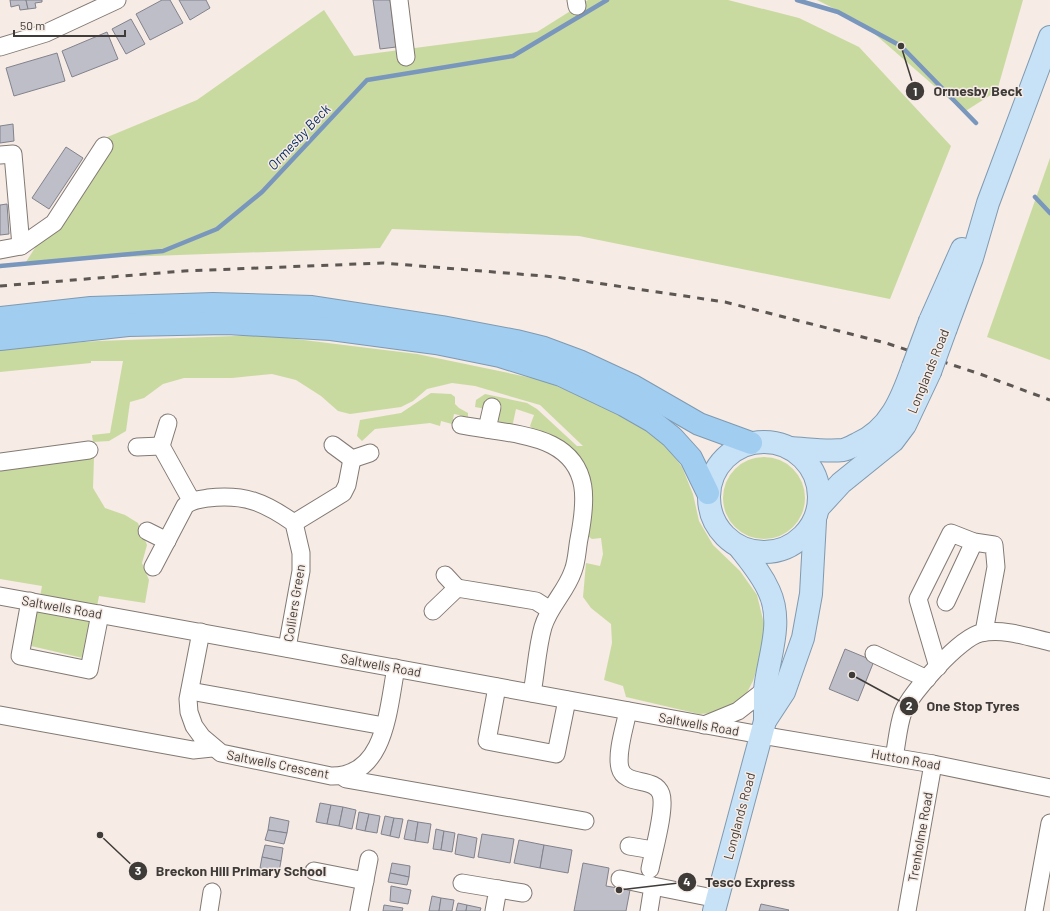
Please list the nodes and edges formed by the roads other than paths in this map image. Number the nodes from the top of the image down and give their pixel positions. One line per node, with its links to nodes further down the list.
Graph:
1 (117, 0): 4 (street)
2 (399, 0): 5 (street)
3 (1050, 36): 12 (main road, Longlands Road, bridge)
4 (0, 47)
5 (406, 57)
6 (104, 146): 8 (street)
7 (0, 155): 8 (street)
8 (21, 246): 9 (street)
9 (0, 250)
10 (0, 318): 17 (highway)
11 (0, 339): 26 (highway)
12 (921, 369): 21 (main road, Longlands Road); 28 (main road, Longlands Road)
13 (492, 407): 16 (street)
14 (168, 423): 19 (street)
15 (461, 424): 16 (street)
16 (487, 429): 40 (street)
17 (751, 443): 21 (main road, Longlands Road); 26 (main road, Longlands Road)
18 (333, 445): 24 (street)
19 (161, 446): 20 (street); 27 (street)
20 (137, 447)
21 (790, 448): 28 (main road, Longlands Road)
22 (89, 450): 25 (street)
23 (370, 453): 24 (street)
24 (352, 459): 29 (street)
25 (0, 462)
26 (708, 494): 33 (main road, Longlands Road)
27 (191, 500): 29 (street); 31 (street)
28 (817, 514): 33 (main road, Longlands Road); 59 (main road, Longlands Road)
29 (294, 524): 46 (street, Colliers Green)
30 (147, 531): 31 (street)
31 (167, 541): 34 (street)
32 (974, 542): 39 (street); 44 (street); 49 (street)
33 (740, 548): 51 (main road, Longlands Road)
34 (153, 567)
35 (444, 575): 36 (street)
36 (457, 588): 40 (street); 41 (street)
37 (0, 596): 38 (street, Saltwells Road)
38 (30, 601): 42 (street, Saltwells Road); 42 (street)
39 (946, 602)
40 (550, 610): 53 (street)
41 (434, 611)
42 (100, 614): 43 (street, Saltwells Road)
43 (201, 632): 46 (street, Saltwells Road); 52 (street, Saltwells Crescent)
44 (984, 632): 45 (street); 49 (street)
45 (1050, 642)
46 (287, 648): 48 (street, Saltwells Road)
47 (874, 654): 49 (street)
48 (396, 668): 50 (street, Saltwells Road); 58 (street, Saltwells Crescent)
49 (932, 673): 61 (street)
50 (497, 687): 53 (street, Saltwells Road); 54 (street)
51 (765, 690): 57 (street); 59 (main road, Longlands Road)
52 (190, 691): 58 (street); 60 (street, Saltwells Crescent)
53 (532, 693): 54 (street, Saltwells Road)
54 (567, 700): 55 (street, Saltwells Road)
55 (628, 711): 57 (street, Saltwells Road); 68 (street)
56 (0, 715): 60 (street)
57 (704, 725): 59 (street, Saltwells Road)
58 (384, 726): 63 (street, Saltwells Crescent)
59 (763, 728): 61 (street, Hutton Road); 79 (main road, Longlands Road)
60 (212, 748): 63 (street, Saltwells Crescent)
61 (894, 757): 62 (street, Hutton Road)
62 (933, 764): 64 (street, Hutton Road); 84 (street, Trenholme Road)
63 (342, 776): 65 (street)
64 (1050, 788)
65 (585, 821)
66 (1050, 824): 85 (street)
67 (629, 846): 68 (street)
68 (653, 850): 70 (street)
69 (369, 859): 73 (street)
70 (650, 869)
71 (314, 871): 73 (street)
72 (620, 879): 75 (street)
73 (365, 881): 81 (street)
74 (462, 883): 76 (street)
75 (653, 886): 79 (street); 83 (street)
76 (498, 888): 78 (street); 82 (street)
77 (212, 892): 80 (street)
78 (523, 893)
79 (716, 905)
80 (209, 911)
81 (359, 911)
82 (494, 911)
83 (649, 911)
84 (907, 911)
85 (1034, 911)

